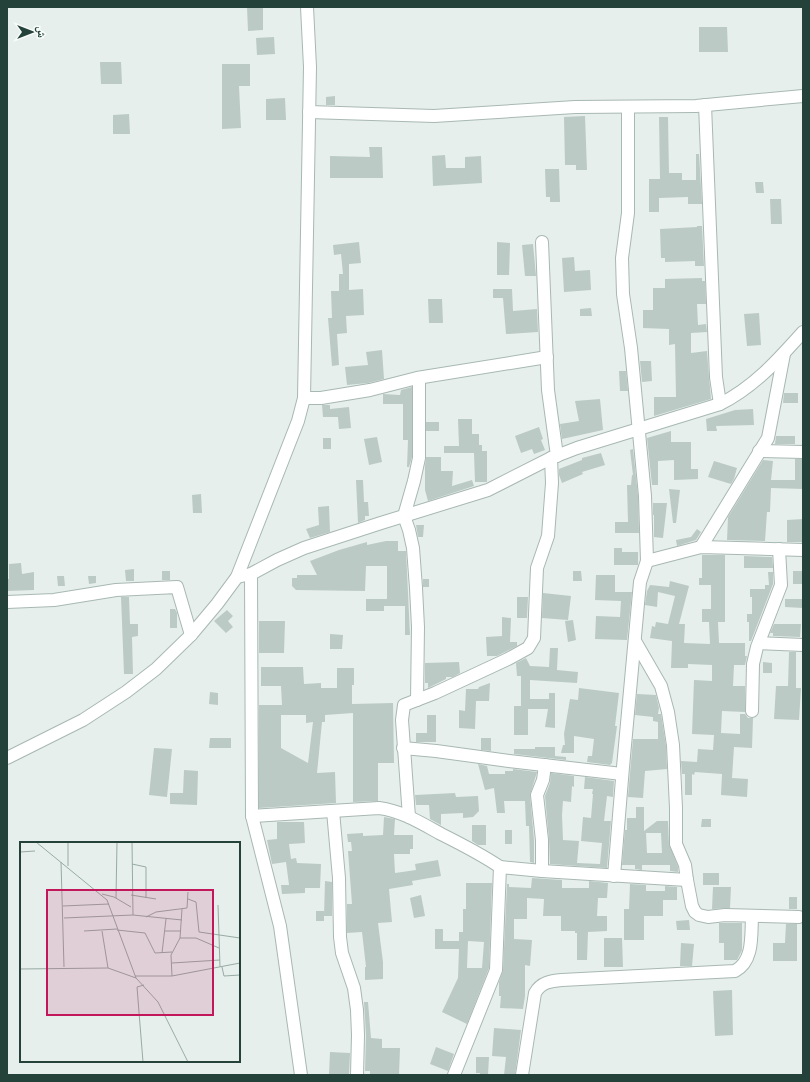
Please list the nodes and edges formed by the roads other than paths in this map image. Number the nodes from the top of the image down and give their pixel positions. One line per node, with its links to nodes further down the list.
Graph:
1 (307, 7): 5 (street)
2 (803, 96): 3 (street)
3 (705, 105): 4 (street); 12 (street)
4 (628, 107): 5 (street); 13 (street)
5 (309, 112): 11 (street)
6 (542, 242): 9 (street)
7 (803, 332): 8 (street)
8 (784, 354): 12 (street); 14 (street)
9 (547, 357): 10 (street); 16 (street)
10 (419, 378): 11 (street); 17 (street)
11 (304, 398): 23 (street)
12 (720, 404): 13 (street)
13 (638, 429): 16 (street); 21 (street)
14 (760, 451): 15 (street); 18 (street)
15 (803, 452)
16 (554, 457): 17 (street); 29 (street)
17 (404, 516): 22 (street); 29 (street)
18 (701, 547): 19 (street); 21 (street)
19 (779, 549): 20 (street); 27 (street)
20 (803, 550)
21 (647, 561): 26 (street)
22 (250, 574): 23 (street); 36 (street)
23 (236, 577): 25 (street)
24 (7, 602): 25 (street)
25 (191, 635): 32 (street)
26 (635, 640): 34 (street); 41 (street)
27 (759, 643): 28 (street); 30 (street)
28 (803, 645)
29 (416, 700): 31 (street)
30 (752, 711)
31 (403, 748): 33 (street); 37 (street)
32 (7, 758)
33 (546, 765): 34 (street); 39 (street)
34 (622, 774): 40 (street)
35 (333, 811): 36 (street); 37 (street); 45 (street)
36 (252, 816): 44 (street)
37 (409, 817): 38 (street)
38 (500, 867): 39 (street); 46 (street)
39 (542, 871): 40 (street)
40 (614, 876): 41 (street)
41 (686, 880): 42 (street)
42 (752, 916): 43 (street); 47 (street)
43 (799, 917)
44 (301, 1075)
45 (356, 1075)
46 (454, 1075)
47 (522, 1075)

